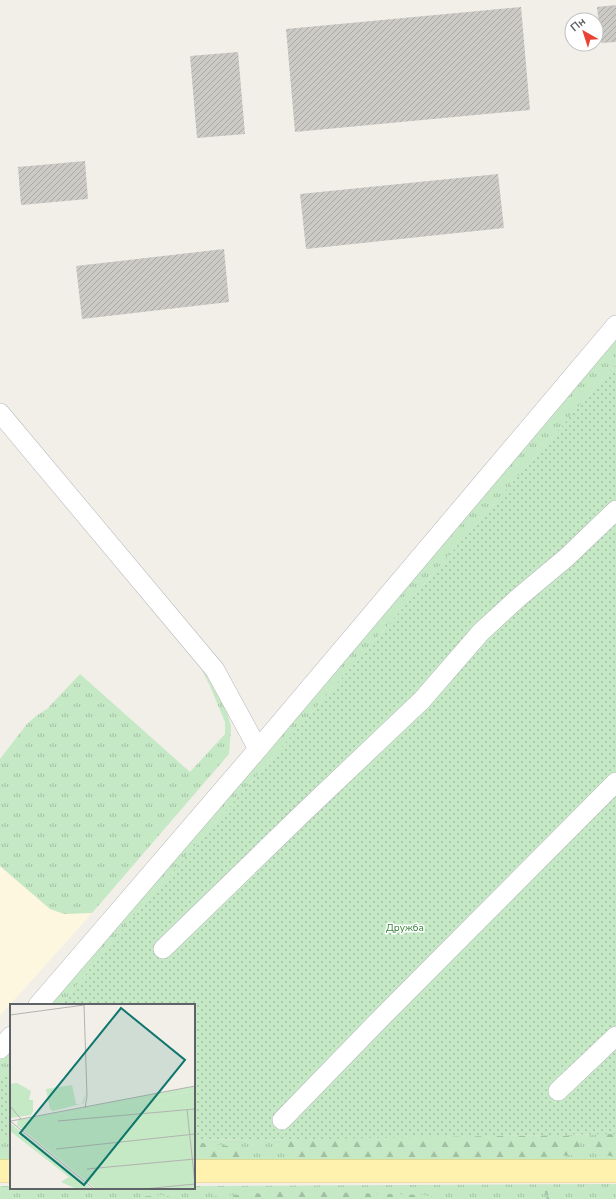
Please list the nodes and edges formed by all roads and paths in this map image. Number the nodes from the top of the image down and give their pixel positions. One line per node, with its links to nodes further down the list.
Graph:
1 (616, 325): 4 (street)
2 (0, 414): 4 (street)
3 (616, 510): 6 (street)
4 (258, 749): 7 (street)
5 (616, 782): 12 (street)
6 (163, 949)
7 (39, 1004)
8 (616, 1036): 11 (street)
9 (10, 1037): 10 (street)
10 (0, 1049)
11 (558, 1091)
12 (282, 1120)
13 (195, 1171): 14 (main road)
14 (616, 1171)

